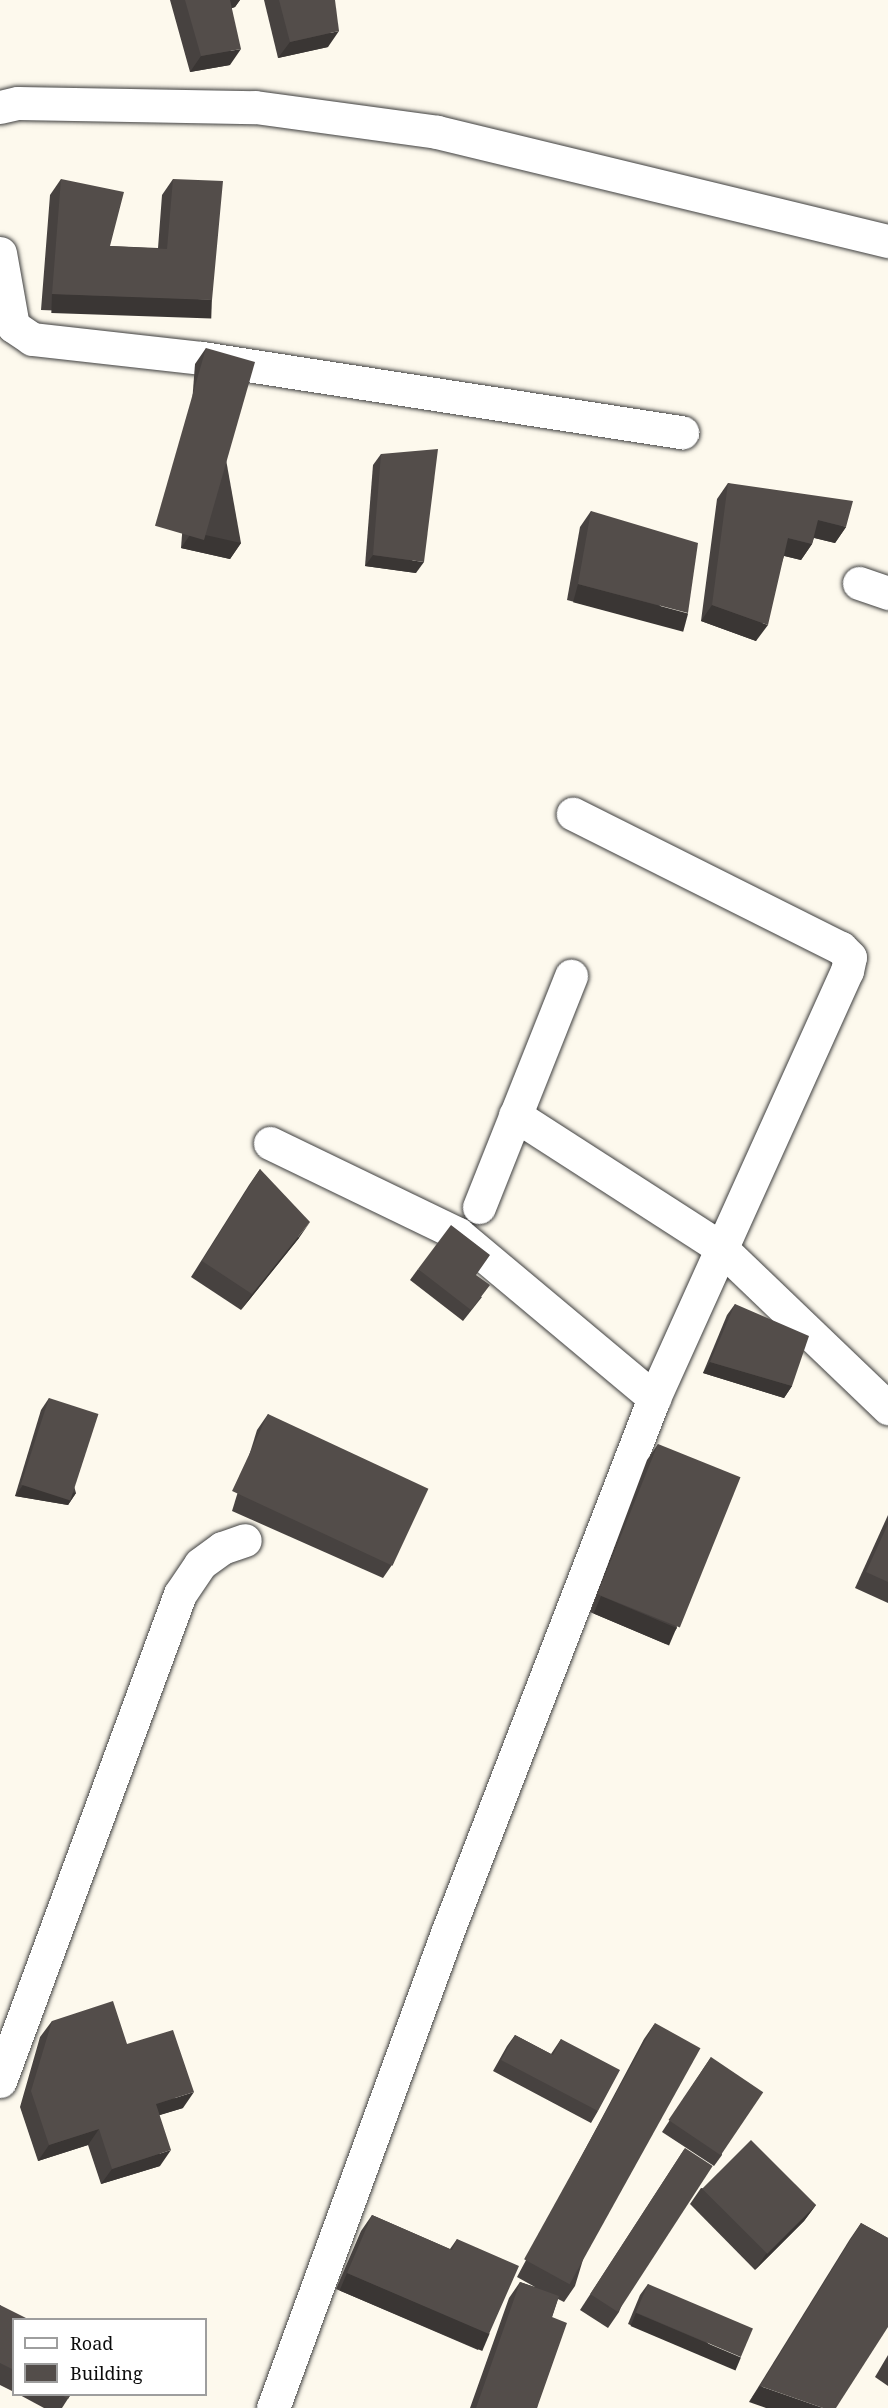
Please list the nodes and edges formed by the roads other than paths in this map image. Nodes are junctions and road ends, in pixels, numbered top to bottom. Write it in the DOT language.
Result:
graph roads {
  1 [pos="0,106"];
  2 [pos="888,241"];
  3 [pos="0,253"];
  4 [pos="682,432"];
  5 [pos="573,814"];
  6 [pos="571,976"];
  7 [pos="515,1115"];
  8 [pos="270,1143"];
  9 [pos="479,1207"];
  10 [pos="720,1247"];
  11 [pos="654,1398"];
  12 [pos="888,1408"];
  13 [pos="245,1540"];
  14 [pos="0,2081"];
  15 [pos="273,2408"];
  1 -- 2 [label="street"];
  3 -- 4 [label="street"];
  5 -- 10 [label="street"];
  6 -- 7 [label="street"];
  7 -- 9 [label="street"];
  7 -- 10 [label="street"];
  8 -- 11 [label="street"];
  10 -- 11 [label="street"];
  10 -- 12 [label="street"];
  11 -- 15 [label="street"];
  13 -- 14 [label="street"];
}
